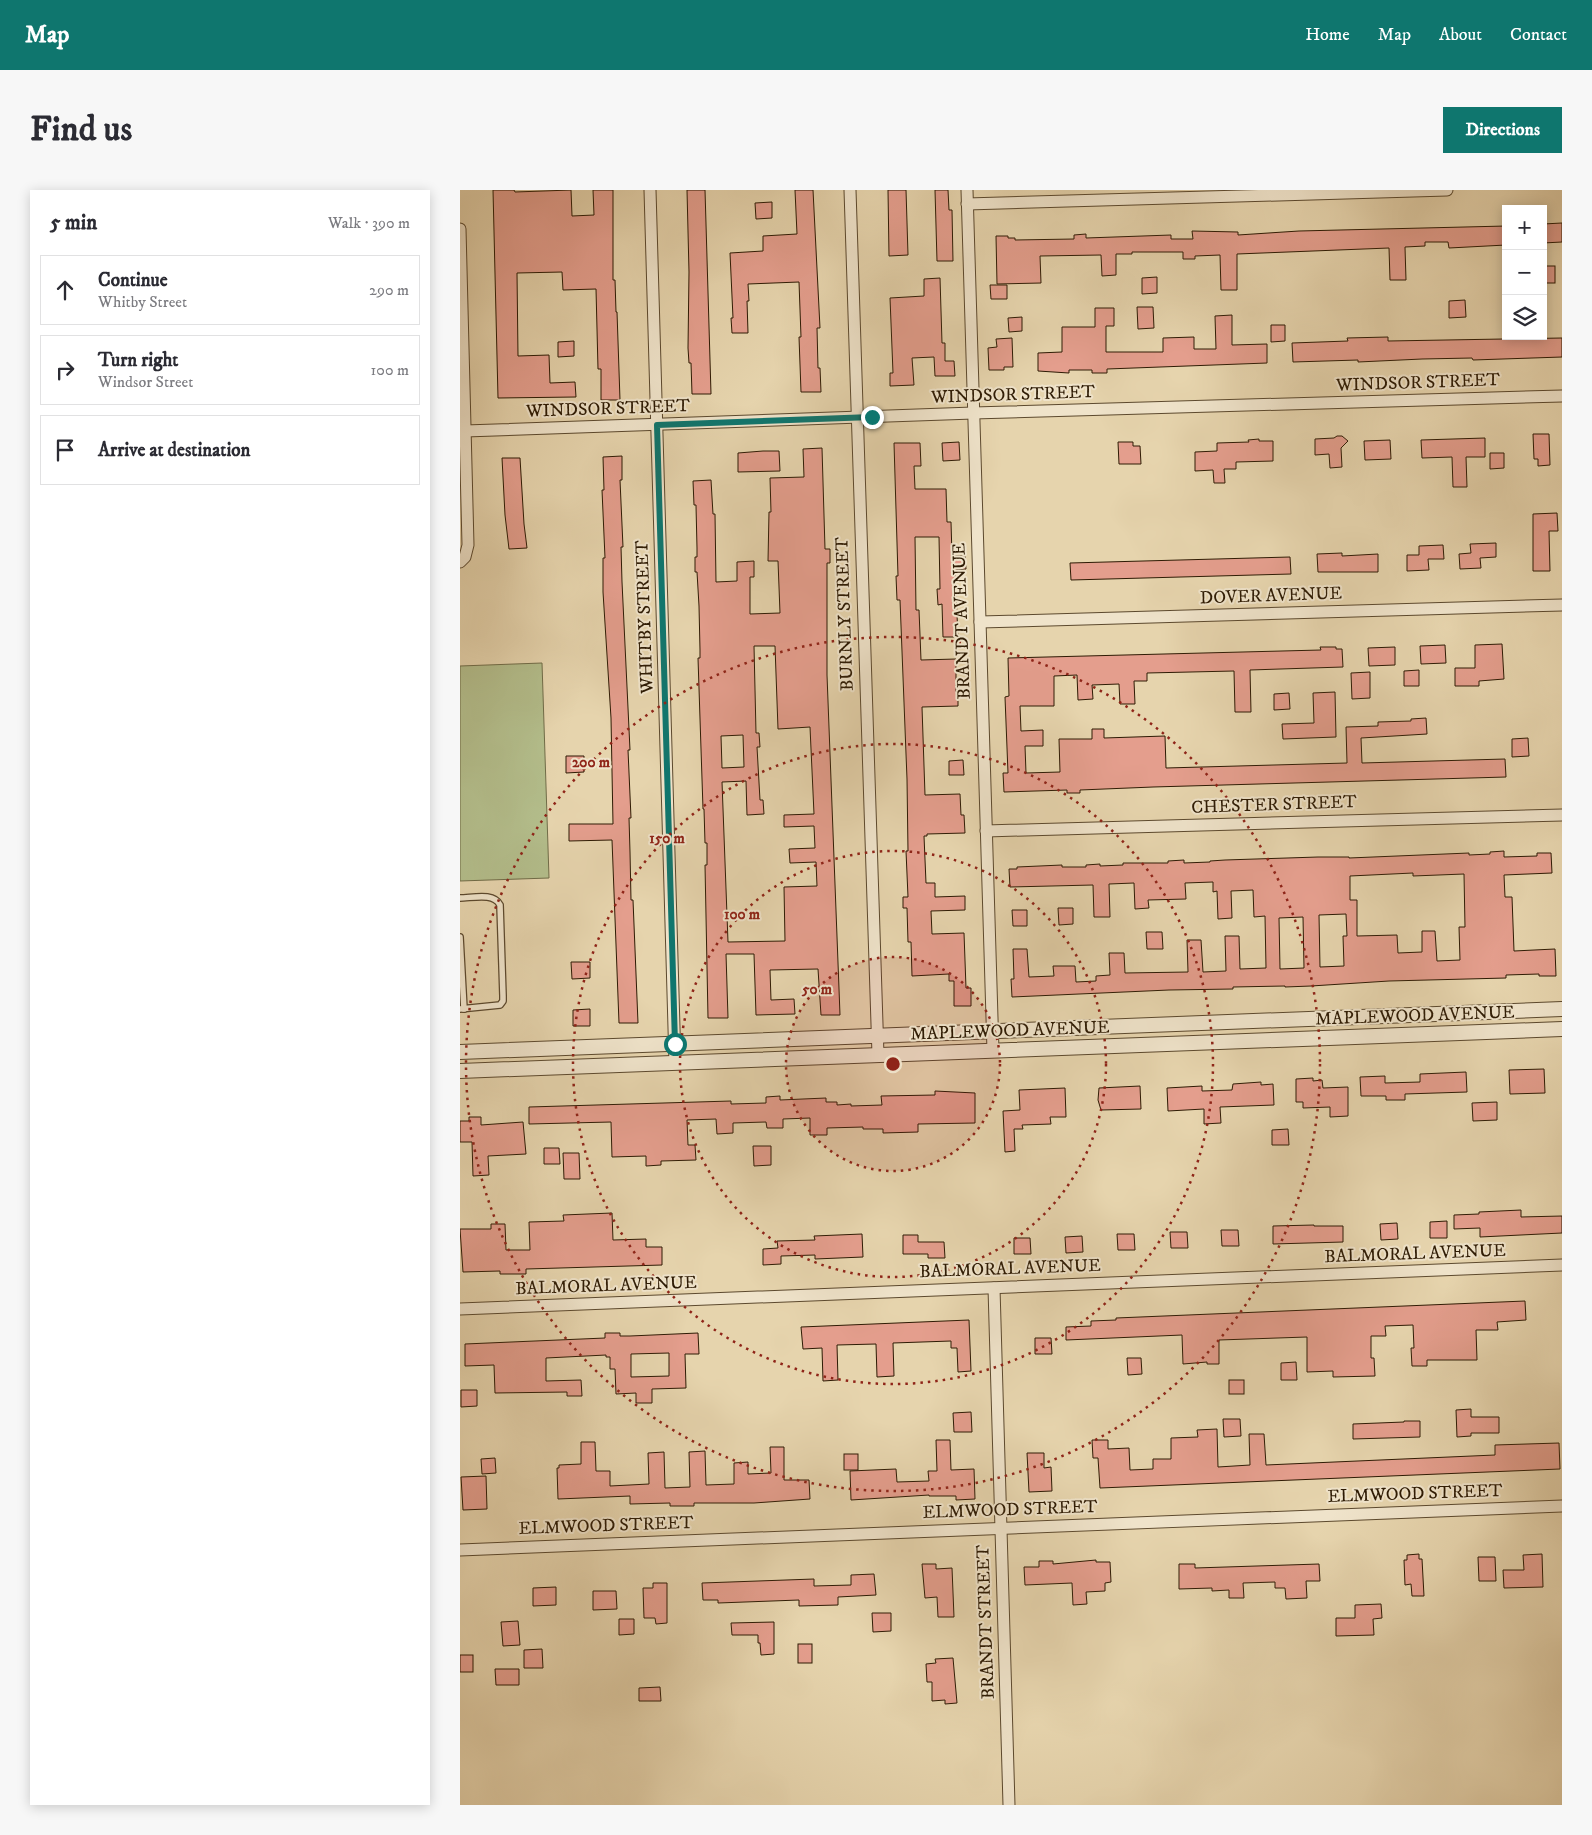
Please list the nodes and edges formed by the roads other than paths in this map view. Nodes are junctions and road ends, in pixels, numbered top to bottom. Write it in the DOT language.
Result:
graph roads {
  1 [pos="650,190"];
  2 [pos="850,190"];
  3 [pos="967,190"];
  4 [pos="1447,190"];
  5 [pos="967,204"];
  6 [pos="460,229"];
  7 [pos="1562,396"];
  8 [pos="973,413"];
  9 [pos="856,418"];
  10 [pos="657,425"];
  11 [pos="465,431"];
  12 [pos="461,561"];
  13 [pos="1562,605"];
  14 [pos="980,622"];
  15 [pos="1562,815"];
  16 [pos="986,831"];
  17 [pos="460,898"];
  18 [pos="460,936"];
  19 [pos="462,1009"];
  20 [pos="1562,1010"];
  21 [pos="1278,1021"];
  22 [pos="1562,1029"];
  23 [pos="992,1031"];
  24 [pos="878,1036"];
  25 [pos="1279,1040"];
  26 [pos="675,1044"];
  27 [pos="993,1051"];
  28 [pos="460,1052"];
  29 [pos="878,1056"];
  30 [pos="675,1063"];
  31 [pos="460,1071"];
  32 [pos="1562,1265"];
  33 [pos="994,1288"];
  34 [pos="460,1309"];
  35 [pos="1562,1506"];
  36 [pos="1001,1528"];
  37 [pos="460,1550"];
  38 [pos="1009,1805"];
  1 -- 10 [label="street, WHITBY STREET"];
  2 -- 9 [label="street, BURNLY STREET"];
  3 -- 5 [label="street, BRANDT AVENUE"];
  4 -- 5 [label="street"];
  5 -- 8 [label="street, BRANDT AVENUE"];
  6 -- 11 [label="street"];
  7 -- 8 [label="street, WINDSOR STREET"];
  8 -- 9 [label="street, WINDSOR STREET"];
  8 -- 14 [label="street, BRANDT AVENUE"];
  9 -- 10 [label="street, WINDSOR STREET"];
  9 -- 24 [label="street, BURNLY STREET"];
  10 -- 11 [label="street, WINDSOR STREET"];
  10 -- 26 [label="street, WHITBY STREET"];
  11 -- 12 [label="street"];
  13 -- 14 [label="street, DOVER AVENUE"];
  14 -- 16 [label="street, BRANDT AVENUE"];
  15 -- 16 [label="street, CHESTER STREET"];
  16 -- 23 [label="street, BRANDT AVENUE"];
  17 -- 19 [label="lane"];
  18 -- 19 [label="lane"];
  20 -- 21 [label="street, MAPLEWOOD AVENUE"];
  21 -- 23 [label="street, MAPLEWOOD AVENUE"];
  21 -- 25 [label="street"];
  22 -- 25 [label="street, MAPLEWOOD AVENUE"];
  23 -- 24 [label="street, MAPLEWOOD AVENUE"];
  23 -- 27 [label="street, BRANDT AVENUE"];
  24 -- 26 [label="street, MAPLEWOOD AVENUE"];
  24 -- 29 [label="street, BURNLY STREET"];
  25 -- 27 [label="street, MAPLEWOOD AVENUE"];
  26 -- 28 [label="street, MAPLEWOOD AVENUE"];
  26 -- 30 [label="street, WHITBY STREET"];
  27 -- 29 [label="street, MAPLEWOOD AVENUE"];
  29 -- 30 [label="street, MAPLEWOOD AVENUE"];
  30 -- 31 [label="street, MAPLEWOOD AVENUE"];
  32 -- 33 [label="street, BALMORAL AVENUE"];
  33 -- 34 [label="street, BALMORAL AVENUE"];
  33 -- 36 [label="street, BRANDT STREET"];
  35 -- 36 [label="street, ELMWOOD STREET"];
  36 -- 37 [label="street, ELMWOOD STREET"];
  36 -- 38 [label="street, BRANDT STREET"];
}
